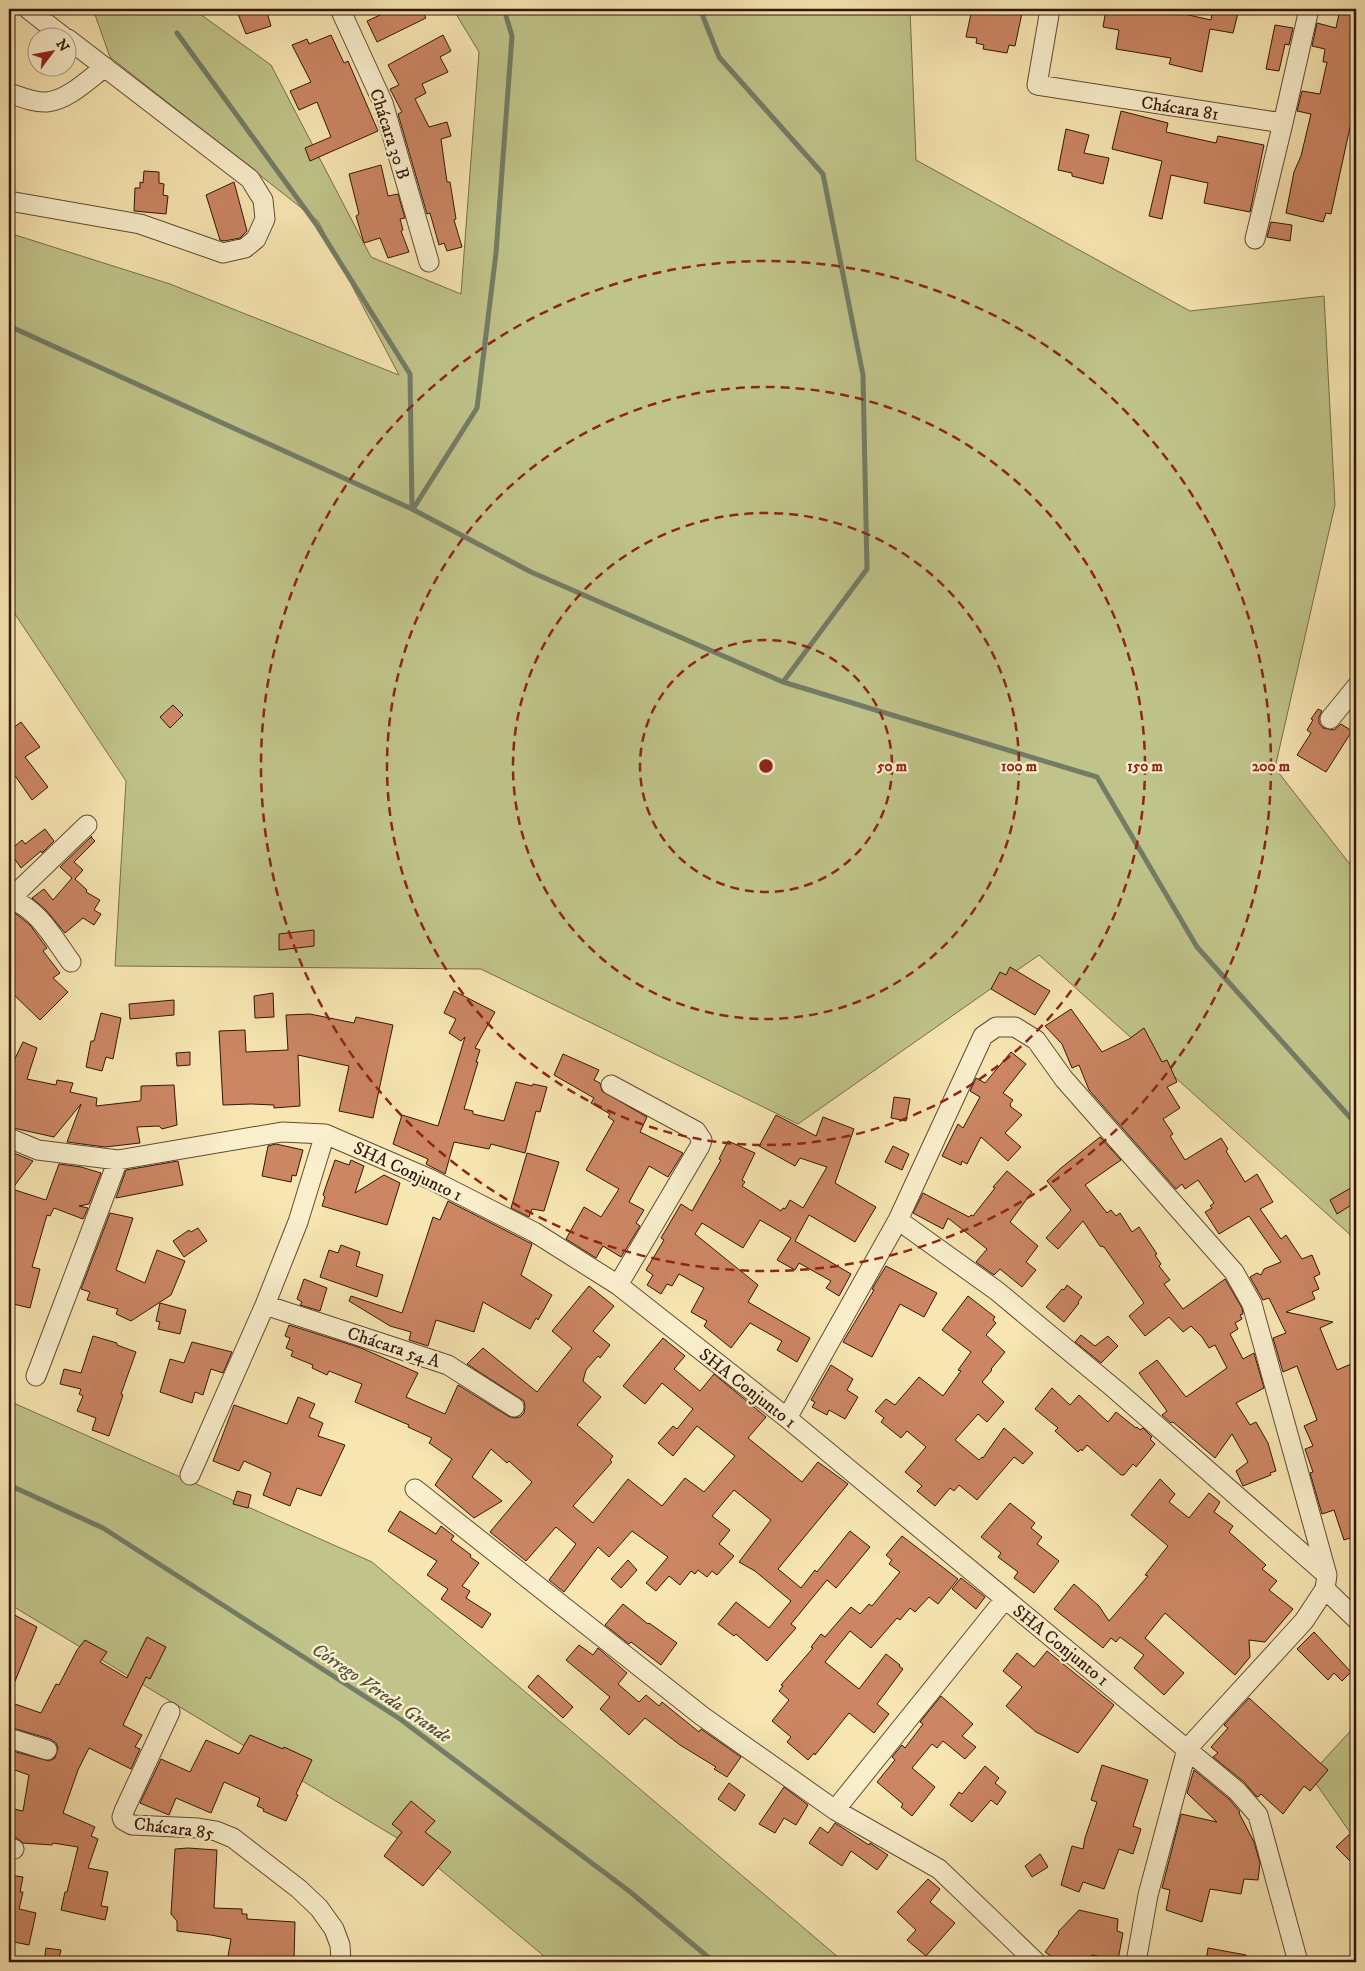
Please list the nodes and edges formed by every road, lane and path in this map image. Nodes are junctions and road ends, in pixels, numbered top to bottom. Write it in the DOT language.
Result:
graph roads {
  1 [pos="28,9"];
  2 [pos="340,9"];
  3 [pos="1050,9"];
  4 [pos="1310,9"];
  5 [pos="53,28"];
  6 [pos="78,47"];
  7 [pos="105,68"];
  8 [pos="9,93"];
  9 [pos="1283,123"];
  10 [pos="9,201"];
  11 [pos="1255,239"];
  12 [pos="429,262"];
  13 [pos="1356,687"];
  14 [pos="1330,719"];
  15 [pos="87,825"];
  16 [pos="9,900"];
  17 [pos="71,962"];
  18 [pos="611,1085"];
  19 [pos="325,1134"];
  20 [pos="9,1138"];
  21 [pos="118,1160"];
  22 [pos="898,1220"];
  23 [pos="618,1286"];
  24 [pos="265,1305"];
  25 [pos="36,1376"];
  26 [pos="514,1406"];
  27 [pos="787,1418"];
  28 [pos="190,1475"];
  29 [pos="415,1489"];
  30 [pos="1326,1582"];
  31 [pos="1004,1599"];
  32 [pos="1356,1619"];
  33 [pos="170,1712"];
  34 [pos="9,1738"];
  35 [pos="1187,1749"];
  36 [pos="47,1750"];
  37 [pos="835,1810"];
  38 [pos="341,1962"];
  39 [pos="1036,1962"];
  40 [pos="1136,1962"];
  41 [pos="1298,1962"];
  1 -- 5 [label="street"];
  2 -- 12 [label="street, Chácara 30 B"];
  3 -- 9 [label="street, Chácara 81"];
  4 -- 9 [label="street"];
  6 -- 7 [label="street"];
  7 -- 8 [label="street"];
  7 -- 10 [label="street"];
  9 -- 11 [label="street"];
  13 -- 14 [label="street"];
  15 -- 16 [label="street"];
  16 -- 17 [label="street"];
  18 -- 23 [label="street"];
  19 -- 21 [label="street, SHA Conjunto 1"];
  19 -- 23 [label="street, SHA Conjunto 1"];
  19 -- 24 [label="street"];
  20 -- 21 [label="street, SHA Conjunto 1"];
  21 -- 25 [label="street"];
  22 -- 27 [label="street"];
  22 -- 30 [label="street"];
  22 -- 30 [label="street"];
  23 -- 27 [label="street, SHA Conjunto 1"];
  24 -- 26 [label="street, Chácara 54 A"];
  24 -- 28 [label="street"];
  27 -- 31 [label="street, SHA Conjunto 1"];
  29 -- 37 [label="street"];
  30 -- 32 [label="street"];
  30 -- 35 [label="street"];
  31 -- 35 [label="street, SHA Conjunto 1"];
  31 -- 37 [label="street"];
  33 -- 38 [label="street, Chácara 85"];
  34 -- 36 [label="street"];
  35 -- 40 [label="street"];
  35 -- 41 [label="street, SHA Conjunto 1"];
  37 -- 39 [label="street"];
}
